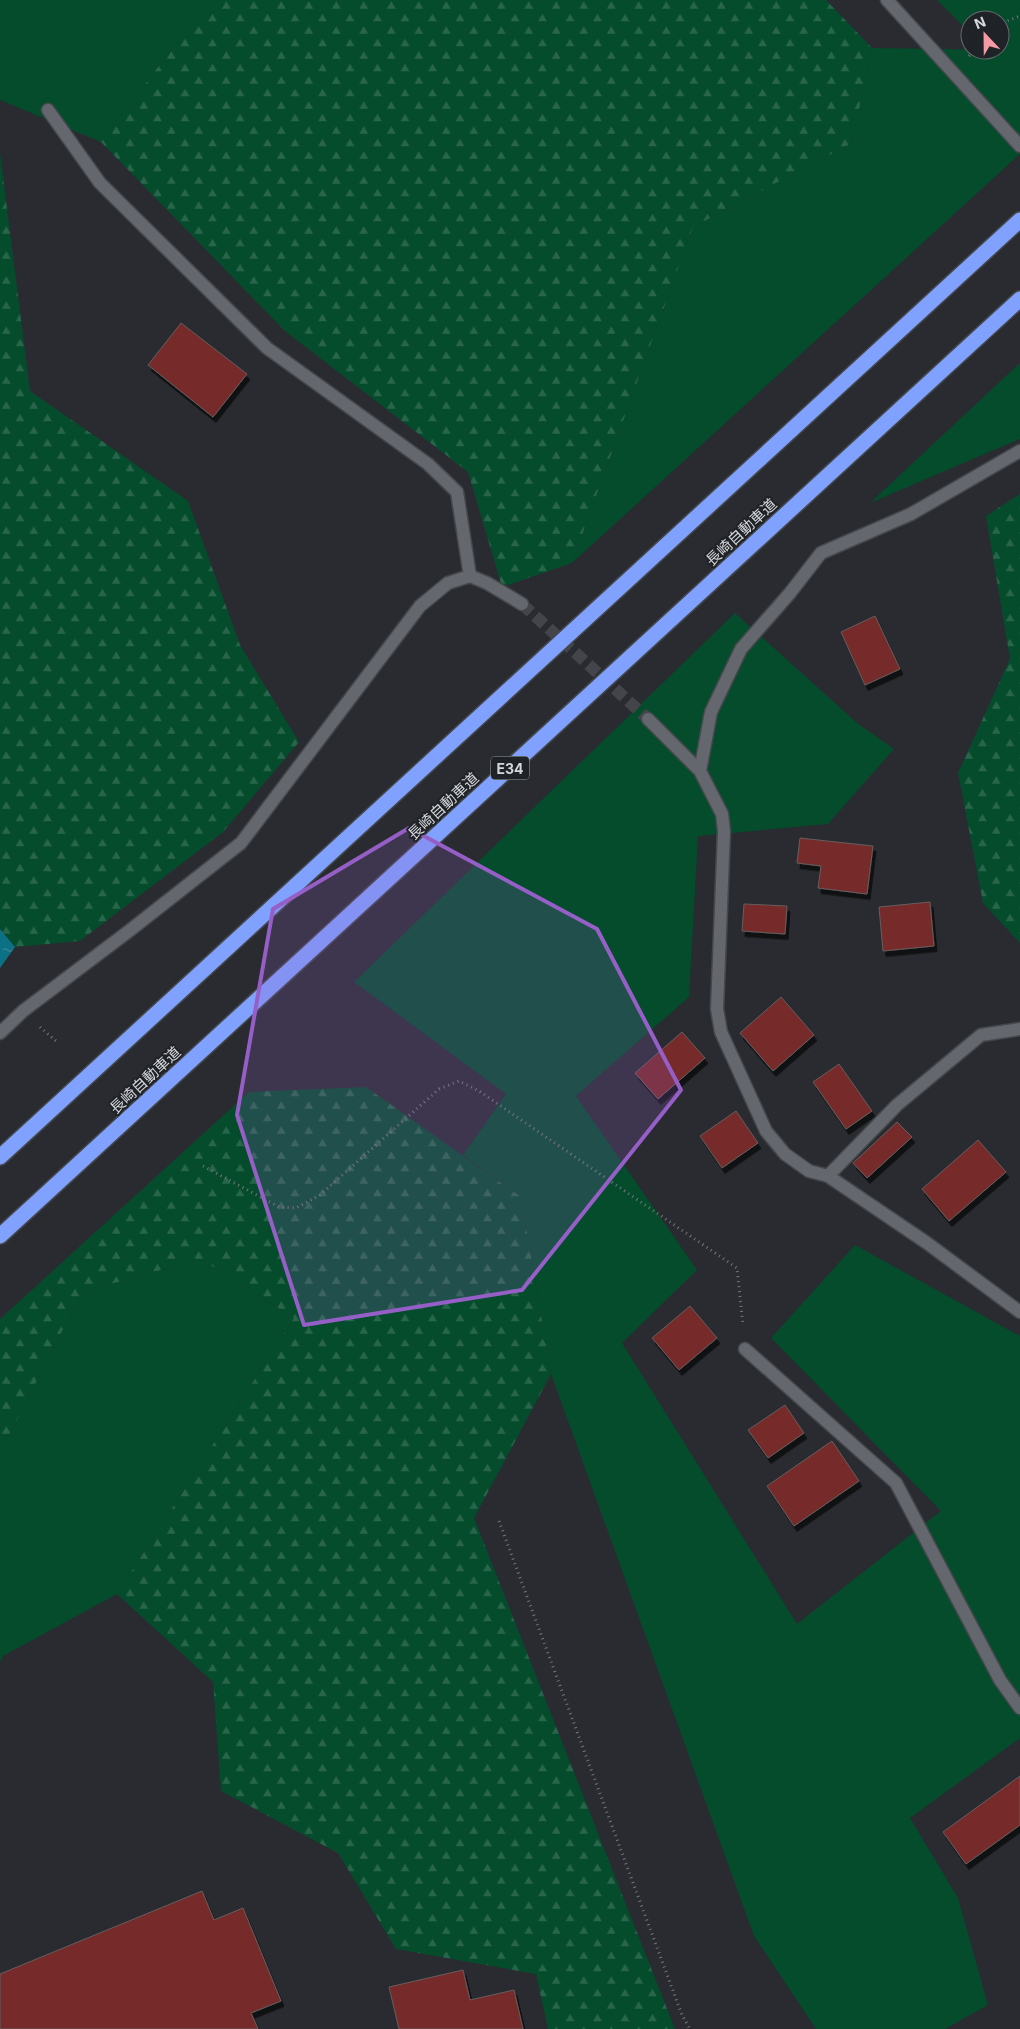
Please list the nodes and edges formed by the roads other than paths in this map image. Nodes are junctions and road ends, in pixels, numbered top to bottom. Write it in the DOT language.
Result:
graph roads {
  1 [pos="887,0"];
  2 [pos="48,110"];
  3 [pos="1020,146"];
  4 [pos="1020,220"];
  5 [pos="1020,299"];
  6 [pos="1020,451"];
  7 [pos="470,576"];
  8 [pos="522,604"];
  9 [pos="648,719"];
  10 [pos="700,770"];
  11 [pos="1020,1029"];
  12 [pos="0,1033"];
  13 [pos="0,1157"];
  14 [pos="828,1176"];
  15 [pos="0,1236"];
  16 [pos="1020,1312"];
  17 [pos="745,1349"];
  18 [pos="1020,1708"];
  1 -- 3 [label="street"];
  2 -- 7 [label="street"];
  4 -- 13 [label="highway"];
  5 -- 15 [label="highway, 長崎自動車道 / E34"];
  6 -- 10 [label="street"];
  7 -- 8 [label="street"];
  7 -- 12 [label="street"];
  9 -- 10 [label="street"];
  10 -- 14 [label="street"];
  11 -- 14 [label="street"];
  14 -- 16 [label="street"];
  17 -- 18 [label="street"];
}
